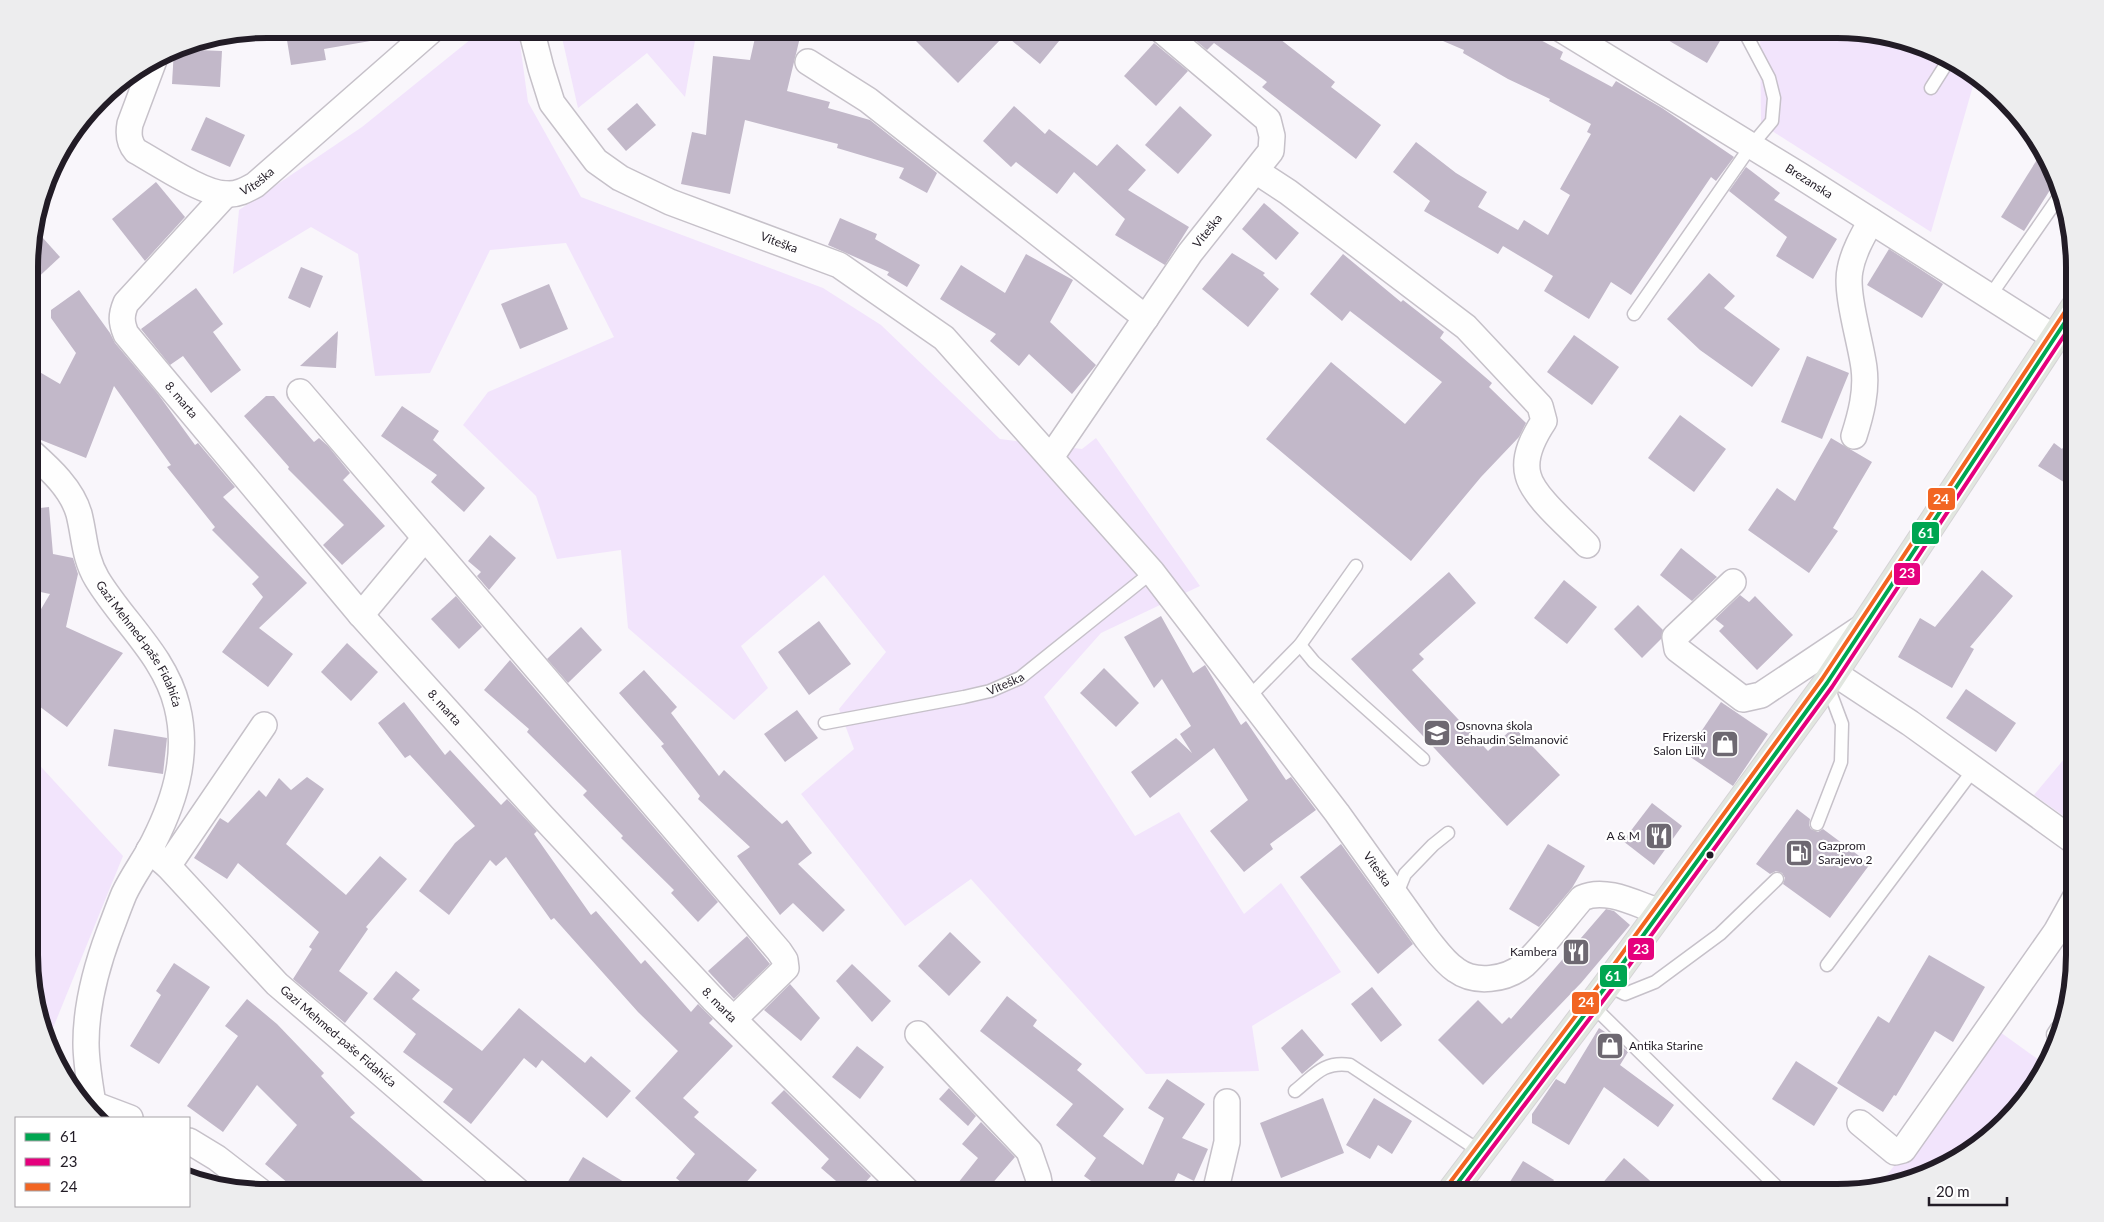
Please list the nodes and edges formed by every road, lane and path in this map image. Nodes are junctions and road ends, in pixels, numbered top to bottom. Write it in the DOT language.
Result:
graph roads {
  1 [pos="424,38"];
  2 [pos="533,38"];
  3 [pos="1171,38"];
  4 [pos="1576,38"];
  5 [pos="1748,38"];
  6 [pos="808,62"];
  7 [pos="1946,65"];
  8 [pos="151,69"];
  9 [pos="1931,88"];
  10 [pos="1751,146"];
  11 [pos="1256,171"];
  12 [pos="226,194"];
  13 [pos="2056,200"];
  14 [pos="1871,221"];
  15 [pos="1990,296"];
  16 [pos="1634,314"];
  17 [pos="1146,318"];
  18 [pos="2066,322"];
  19 [pos="2056,338"];
  20 [pos="300,392"];
  21 [pos="1854,436"];
  22 [pos="1051,457"];
  23 [pos="38,459"];
  24 [pos="425,538"];
  25 [pos="1587,545"];
  26 [pos="1356,566"];
  27 [pos="1152,572"];
  28 [pos="1733,582"];
  29 [pos="361,615"];
  30 [pos="1865,626"];
  31 [pos="1300,645"];
  32 [pos="1831,678"];
  33 [pos="1248,698"];
  34 [pos="825,723"];
  35 [pos="264,725"];
  36 [pos="1423,759"];
  37 [pos="1974,769"];
  38 [pos="1817,824"];
  39 [pos="1448,833"];
  40 [pos="2066,835"];
  41 [pos="149,850"];
  42 [pos="168,866"];
  43 [pos="1777,879"];
  44 [pos="1396,896"];
  45 [pos="1660,912"];
  46 [pos="2066,914"];
  47 [pos="1828,965"];
  48 [pos="1600,995"];
  49 [pos="735,1018"];
  50 [pos="918,1034"];
  51 [pos="1294,1091"];
  52 [pos="1227,1102"];
  53 [pos="94,1106"];
  54 [pos="97,1109"];
  55 [pos="126,1117"];
  56 [pos="1860,1123"];
  57 [pos="190,1143"];
  58 [pos="1481,1152"];
  59 [pos="251,1184"];
  60 [pos="510,1184"];
  61 [pos="900,1184"];
  62 [pos="1039,1184"];
  63 [pos="1217,1184"];
  64 [pos="1457,1184"];
  65 [pos="1775,1184"];
  1 -- 12 [label="street, Viteška"];
  2 -- 22 [label="street, Viteška"];
  3 -- 11 [label="street, Viteška"];
  4 -- 10 [label="street, Brezanska"];
  5 -- 10 [label="lane"];
  6 -- 17 [label="street"];
  7 -- 9 [label="lane"];
  8 -- 12 [label="street, Viteška"];
  10 -- 14 [label="street, Brezanska"];
  10 -- 16 [label="lane"];
  11 -- 17 [label="street, Viteška"];
  11 -- 25 [label="street"];
  12 -- 29 [label="street, 8. marta"];
  13 -- 15 [label="lane"];
  14 -- 15 [label="street, Brezanska"];
  14 -- 21 [label="street"];
  15 -- 19 [label="street, Brezanska"];
  17 -- 22 [label="street, Viteška"];
  18 -- 19 [label="main road"];
  19 -- 30 [label="main road"];
  20 -- 24 [label="street"];
  22 -- 27 [label="street, Viteška"];
  23 -- 41 [label="street, Gazi Mehmed-paše Fidahića"];
  24 -- 29 [label="street"];
  24 -- 49 [label="street"];
  26 -- 31 [label="lane"];
  27 -- 33 [label="street, Viteška"];
  27 -- 34 [label="lane, Viteška"];
  28 -- 30 [label="street"];
  29 -- 49 [label="street, 8. marta"];
  30 -- 32 [label="main road"];
  31 -- 33 [label="lane"];
  31 -- 36 [label="lane"];
  32 -- 37 [label="street"];
  32 -- 38 [label="lane"];
  32 -- 45 [label="main road"];
  33 -- 44 [label="street, Viteška"];
  35 -- 42 [label="street"];
  37 -- 40 [label="street"];
  37 -- 47 [label="lane"];
  39 -- 44 [label="lane"];
  41 -- 42 [label="street, Gazi Mehmed-paše Fidahića"];
  41 -- 53 [label="street, Gazi Mehmed-paše Fidahića"];
  42 -- 60 [label="street, Gazi Mehmed-paše Fidahića"];
  43 -- 48 [label="lane"];
  44 -- 45 [label="street, Viteška"];
  45 -- 48 [label="main road"];
  46 -- 56 [label="street"];
  48 -- 58 [label="main road"];
  48 -- 65 [label="lane"];
  49 -- 61 [label="street, 8. marta"];
  50 -- 62 [label="street"];
  51 -- 58 [label="lane"];
  52 -- 63 [label="street"];
  54 -- 55 [label="street, Gazi Mehmed-paše Fidahića"];
  57 -- 59 [label="street"];
  58 -- 64 [label="main road"];
}
